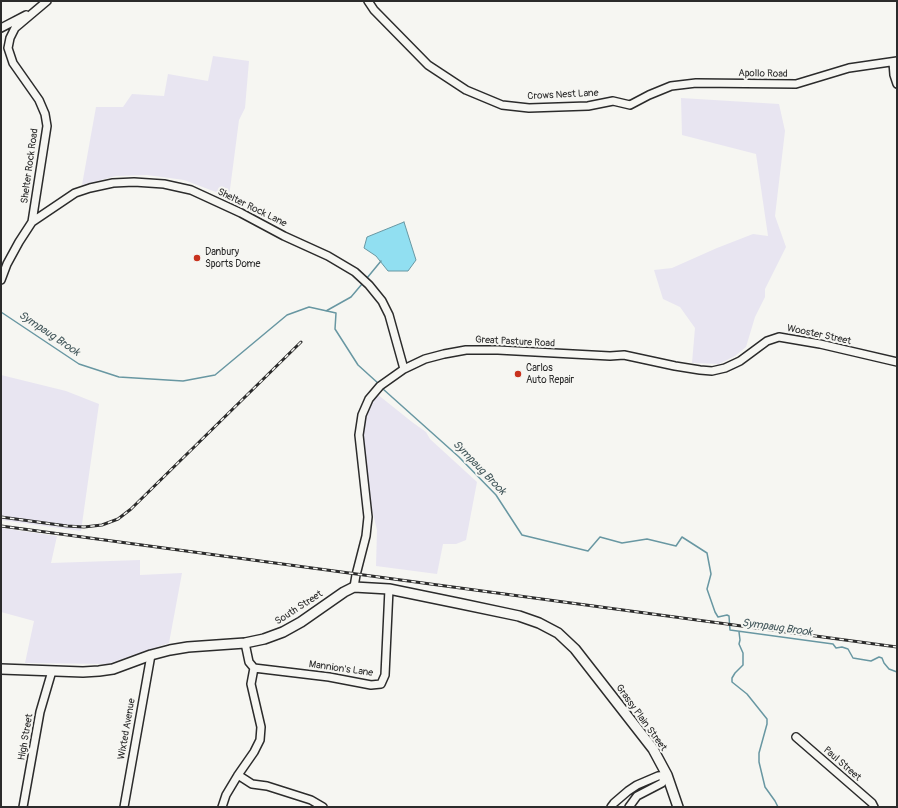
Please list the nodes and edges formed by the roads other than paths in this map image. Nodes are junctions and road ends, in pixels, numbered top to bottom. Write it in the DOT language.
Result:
graph roads {
  1 [pos="47,1"];
  2 [pos="368,1"];
  3 [pos="34,11"];
  4 [pos="1,28"];
  5 [pos="895,62"];
  6 [pos="897,84"];
  7 [pos="630,105"];
  8 [pos="32,222"];
  9 [pos="4,263"];
  10 [pos="1,280"];
  11 [pos="650,360"];
  12 [pos="897,362"];
  13 [pos="404,369"];
  14 [pos="354,588"];
  15 [pos="389,589"];
  16 [pos="245,643"];
  17 [pos="575,648"];
  18 [pos="151,655"];
  19 [pos="254,668"];
  20 [pos="1,669"];
  21 [pos="52,671"];
  22 [pos="796,737"];
  23 [pos="238,775"];
  24 [pos="667,776"];
  25 [pos="23,807"];
  26 [pos="124,807"];
  27 [pos="222,807"];
  28 [pos="323,807"];
  29 [pos="611,807"];
  30 [pos="629,807"];
  31 [pos="678,807"];
  32 [pos="874,807"];
  1 -- 3 [label="street, Shelter Rock Road"];
  2 -- 7 [label="street, Crows Nest Lane"];
  3 -- 4 [label="street"];
  3 -- 8 [label="street, Shelter Rock Road"];
  5 -- 6 [label="street"];
  5 -- 7 [label="street, Apollo Road"];
  8 -- 9 [label="street, Shelter Rock Road"];
  8 -- 13 [label="street, Shelter Rock Lane"];
  9 -- 10 [label="street, Shelter Rock Road"];
  11 -- 12 [label="street, Wooster Street"];
  11 -- 13 [label="street, Great Pasture Road"];
  13 -- 14 [label="street, Great Pasture Road"];
  14 -- 15 [label="main road, South Street"];
  14 -- 16 [label="main road, South Street"];
  15 -- 17 [label="main road, South Street"];
  15 -- 19 [label="street, Mannion's Lane"];
  16 -- 18 [label="main road, South Street"];
  16 -- 19 [label="street"];
  17 -- 24 [label="main road, Grassy Plain Street"];
  18 -- 21 [label="main road, South Street"];
  18 -- 26 [label="street, Wixted Avenue"];
  19 -- 23 [label="street"];
  20 -- 21 [label="main road, South Street"];
  21 -- 25 [label="street, High Street"];
  22 -- 32 [label="street, Paul Street"];
  23 -- 27 [label="street"];
  23 -- 28 [label="street"];
  24 -- 29 [label="street"];
  24 -- 30 [label="street"];
  24 -- 31 [label="main road, Grassy Plain Street"];
}
